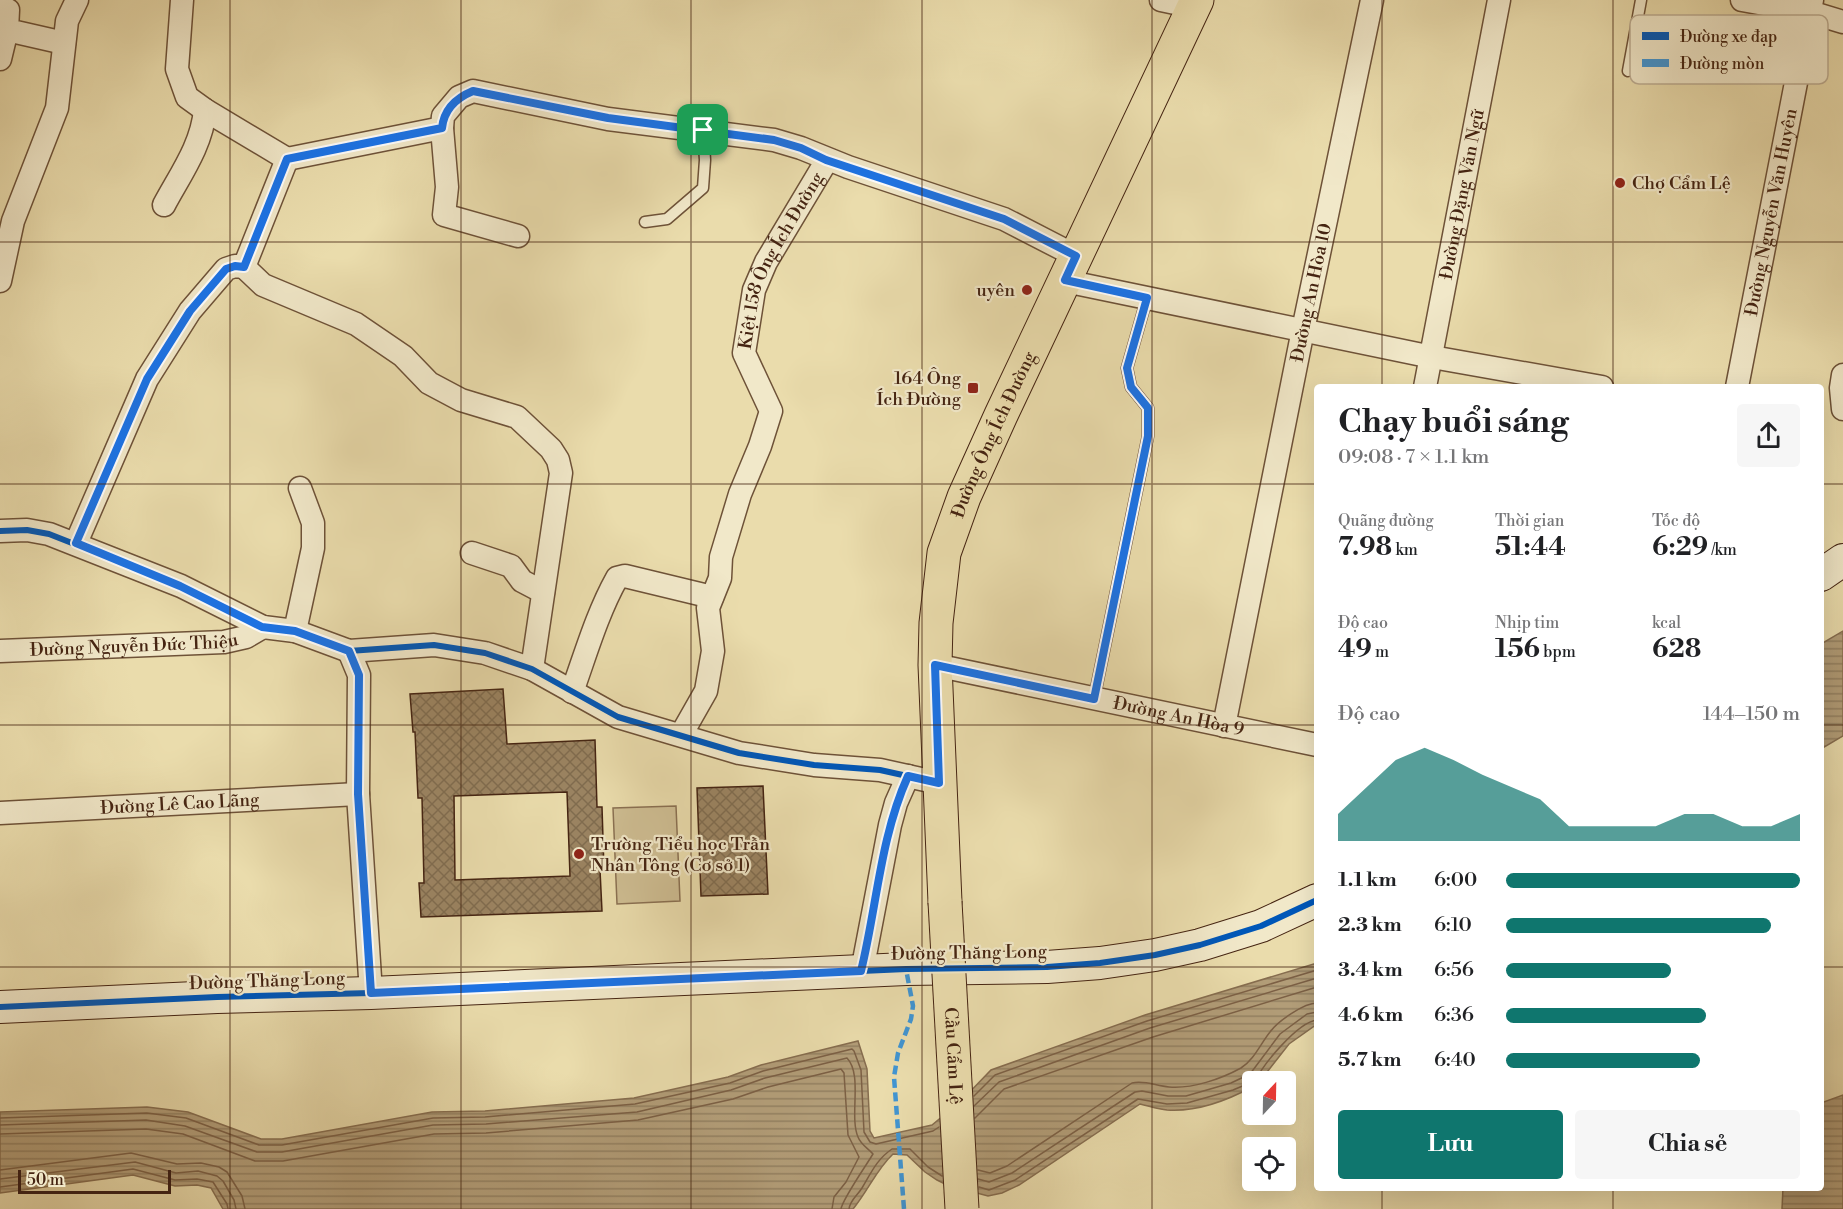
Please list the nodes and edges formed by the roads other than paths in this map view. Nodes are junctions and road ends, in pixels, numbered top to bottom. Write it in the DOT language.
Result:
graph roads {
  1 [pos="77,0"];
  2 [pos="182,0"];
  3 [pos="1161,0"];
  4 [pos="1372,0"];
  5 [pos="1499,0"];
  6 [pos="1641,0"];
  7 [pos="1742,0"];
  8 [pos="1196,4"];
  9 [pos="0,6"];
  10 [pos="1811,6"];
  11 [pos="1638,15"];
  12 [pos="1843,22"];
  13 [pos="7,30"];
  14 [pos="64,43"];
  15 [pos="0,59"];
  16 [pos="1630,60"];
  17 [pos="1628,71"];
  18 [pos="1796,84"];
  19 [pos="205,110"];
  20 [pos="442,128"];
  21 [pos="703,130"];
  22 [pos="287,159"];
  23 [pos="826,160"];
  24 [pos="164,205"];
  25 [pos="645,222"];
  26 [pos="518,236"];
  27 [pos="244,267"];
  28 [pos="1071,268"];
  29 [pos="0,281"];
  30 [pos="1147,298"];
  31 [pos="1303,330"];
  32 [pos="1432,357"];
  33 [pos="1843,375"];
  34 [pos="1426,384"];
  35 [pos="1585,384"];
  36 [pos="1738,384"];
  37 [pos="1843,408"];
  38 [pos="300,488"];
  39 [pos="0,531"];
  40 [pos="76,543"];
  41 [pos="472,553"];
  42 [pos="1843,560"];
  43 [pos="1824,573"];
  44 [pos="543,592"];
  45 [pos="712,597"];
  46 [pos="262,627"];
  47 [pos="295,631"];
  48 [pos="0,651"];
  49 [pos="349,651"];
  50 [pos="935,665"];
  51 [pos="532,669"];
  52 [pos="572,692"];
  53 [pos="1094,699"];
  54 [pos="1224,726"];
  55 [pos="681,735"];
  56 [pos="1314,744"];
  57 [pos="923,779"];
  58 [pos="358,794"];
  59 [pos="0,813"];
  60 [pos="1314,901"];
  61 [pos="945,902"];
  62 [pos="861,971"];
  63 [pos="371,993"];
  64 [pos="0,1007"];
  65 [pos="962,1209"];
  1 -- 14 [label="street"];
  2 -- 19 [label="street"];
  3 -- 8 [label="street"];
  4 -- 31 [label="street, Đường An Hòa 10"];
  5 -- 32 [label="street, Đường Đặng Văn Ngữ"];
  6 -- 11 [label="lane"];
  7 -- 10 [label="street"];
  8 -- 28 [label="main road, Đường Ông Ích Đường"];
  9 -- 13 [label="street"];
  10 -- 12 [label="street"];
  13 -- 14 [label="street"];
  13 -- 15 [label="street"];
  14 -- 29 [label="street"];
  16 -- 17 [label="lane"];
  18 -- 36 [label="street, Đường Nguyễn Văn Huyên"];
  19 -- 22 [label="street"];
  19 -- 24 [label="street"];
  20 -- 21 [label="street, Kiệt 158 Ông Ích Đường"];
  20 -- 22 [label="street"];
  20 -- 26 [label="street"];
  21 -- 23 [label="street, Kiệt 158 Ông Ích Đường"];
  21 -- 25 [label="lane"];
  22 -- 27 [label="street"];
  23 -- 28 [label="street, Kiệt 158 Ông Ích Đường"];
  23 -- 45 [label="street, Kiệt 158 Ông Ích Đường"];
  27 -- 40 [label="street"];
  27 -- 44 [label="street"];
  28 -- 30 [label="street, Kiệt 158 Ông Ích Đường"];
  28 -- 50 [label="main road, Đường Ông Ích Đường"];
  30 -- 31 [label="street, Kiệt 158 Ông Ích Đường"];
  30 -- 53 [label="lane"];
  31 -- 32 [label="street, Kiệt 158 Ông Ích Đường"];
  31 -- 54 [label="street, Đường An Hòa 10"];
  32 -- 34 [label="street, Đường Đặng Văn Ngữ"];
  32 -- 35 [label="street, Kiệt 158 Ông Ích Đường"];
  33 -- 37 [label="street"];
  38 -- 47 [label="street"];
  39 -- 40 [label="street"];
  40 -- 46 [label="street"];
  41 -- 44 [label="street"];
  42 -- 43 [label="street"];
  44 -- 51 [label="street"];
  45 -- 52 [label="street"];
  45 -- 55 [label="street, Kiệt 158 Ông Ích Đường"];
  46 -- 47 [label="street"];
  46 -- 48 [label="street, Đường Nguyễn Đức Thiệu"];
  47 -- 49 [label="street"];
  49 -- 51 [label="street"];
  49 -- 58 [label="street"];
  50 -- 53 [label="street, Đường An Hòa 9"];
  50 -- 57 [label="main road, Đường Ông Ích Đường"];
  51 -- 52 [label="street"];
  52 -- 55 [label="street"];
  53 -- 54 [label="street, Đường An Hòa 9"];
  54 -- 56 [label="street, Đường An Hòa 9"];
  55 -- 57 [label="street"];
  57 -- 61 [label="main road, Đường Ông Ích Đường"];
  57 -- 62 [label="street"];
  58 -- 59 [label="street, Đường Lê Cao Lãng"];
  58 -- 63 [label="street"];
  60 -- 62 [label="street, Đường Thăng Long"];
  61 -- 65 [label="main road, Cầu Cẩm Lệ, bridge"];
  62 -- 63 [label="street, Đường Thăng Long"];
  63 -- 64 [label="street, Đường Thăng Long"];
}
